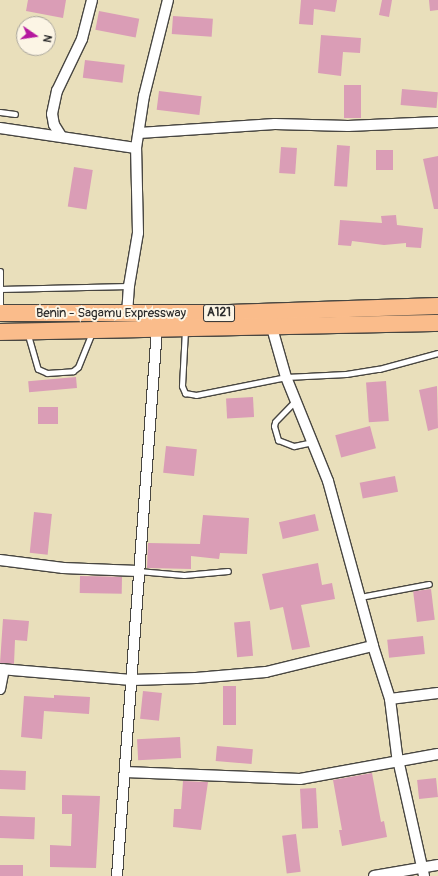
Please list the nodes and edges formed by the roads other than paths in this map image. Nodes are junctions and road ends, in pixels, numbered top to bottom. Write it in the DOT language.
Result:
graph roads {
  1 [pos="92,0"];
  2 [pos="168,0"];
  3 [pos="0,112"];
  4 [pos="16,114"];
  5 [pos="438,122"];
  6 [pos="0,128"];
  7 [pos="139,132"];
  8 [pos="61,136"];
  9 [pos="136,148"];
  10 [pos="0,271"];
  11 [pos="129,286"];
  12 [pos="0,289"];
  13 [pos="438,306"];
  14 [pos="0,307"];
  15 [pos="0,313"];
  16 [pos="127,314"];
  17 [pos="438,323"];
  18 [pos="272,328"];
  19 [pos="157,329"];
  20 [pos="185,329"];
  21 [pos="93,331"];
  22 [pos="0,332"];
  23 [pos="28,332"];
  24 [pos="438,352"];
  25 [pos="286,377"];
  26 [pos="296,400"];
  27 [pos="313,442"];
  28 [pos="0,560"];
  29 [pos="138,571"];
  30 [pos="228,571"];
  31 [pos="429,584"];
  32 [pos="360,597"];
  33 [pos="373,646"];
  34 [pos="2,669"];
  35 [pos="132,680"];
  36 [pos="0,689"];
  37 [pos="438,693"];
  38 [pos="390,699"];
  39 [pos="438,754"];
  40 [pos="398,760"];
  41 [pos="125,772"];
  42 [pos="438,865"];
  43 [pos="423,872"];
  44 [pos="117,876"];
  45 [pos="374,876"];
  1 -- 8 [label="street"];
  2 -- 7 [label="street"];
  3 -- 4 [label="lane"];
  5 -- 7 [label="street"];
  6 -- 8 [label="street"];
  7 -- 9 [label="street"];
  8 -- 9 [label="street"];
  9 -- 11 [label="street"];
  10 -- 12 [label="lane"];
  11 -- 12 [label="lane"];
  11 -- 16 [label="street"];
  12 -- 14 [label="lane"];
  13 -- 16 [label="highway, Benin - Sagamu Expressway / A121"];
  15 -- 16 [label="highway, Benin - Sagamu Expressway / A121"];
  17 -- 18 [label="highway, A121"];
  18 -- 20 [label="highway, A121"];
  18 -- 25 [label="street"];
  19 -- 20 [label="highway, A121"];
  19 -- 21 [label="highway, A121"];
  19 -- 29 [label="street"];
  20 -- 25 [label="lane"];
  21 -- 23 [label="highway, A121"];
  21 -- 23 [label="lane"];
  22 -- 23 [label="highway, A121"];
  24 -- 25 [label="lane"];
  25 -- 26 [label="street"];
  26 -- 27 [label="street"];
  26 -- 27 [label="lane"];
  27 -- 32 [label="street"];
  28 -- 29 [label="street"];
  29 -- 30 [label="lane"];
  29 -- 35 [label="street"];
  31 -- 32 [label="lane"];
  32 -- 33 [label="street"];
  33 -- 35 [label="street"];
  33 -- 38 [label="street"];
  34 -- 35 [label="street"];
  34 -- 36 [label="street"];
  35 -- 41 [label="street"];
  37 -- 38 [label="street"];
  38 -- 40 [label="street"];
  39 -- 40 [label="street"];
  40 -- 41 [label="street"];
  40 -- 43 [label="street"];
  41 -- 44 [label="street"];
  42 -- 43 [label="street"];
  43 -- 45 [label="street"];
}
